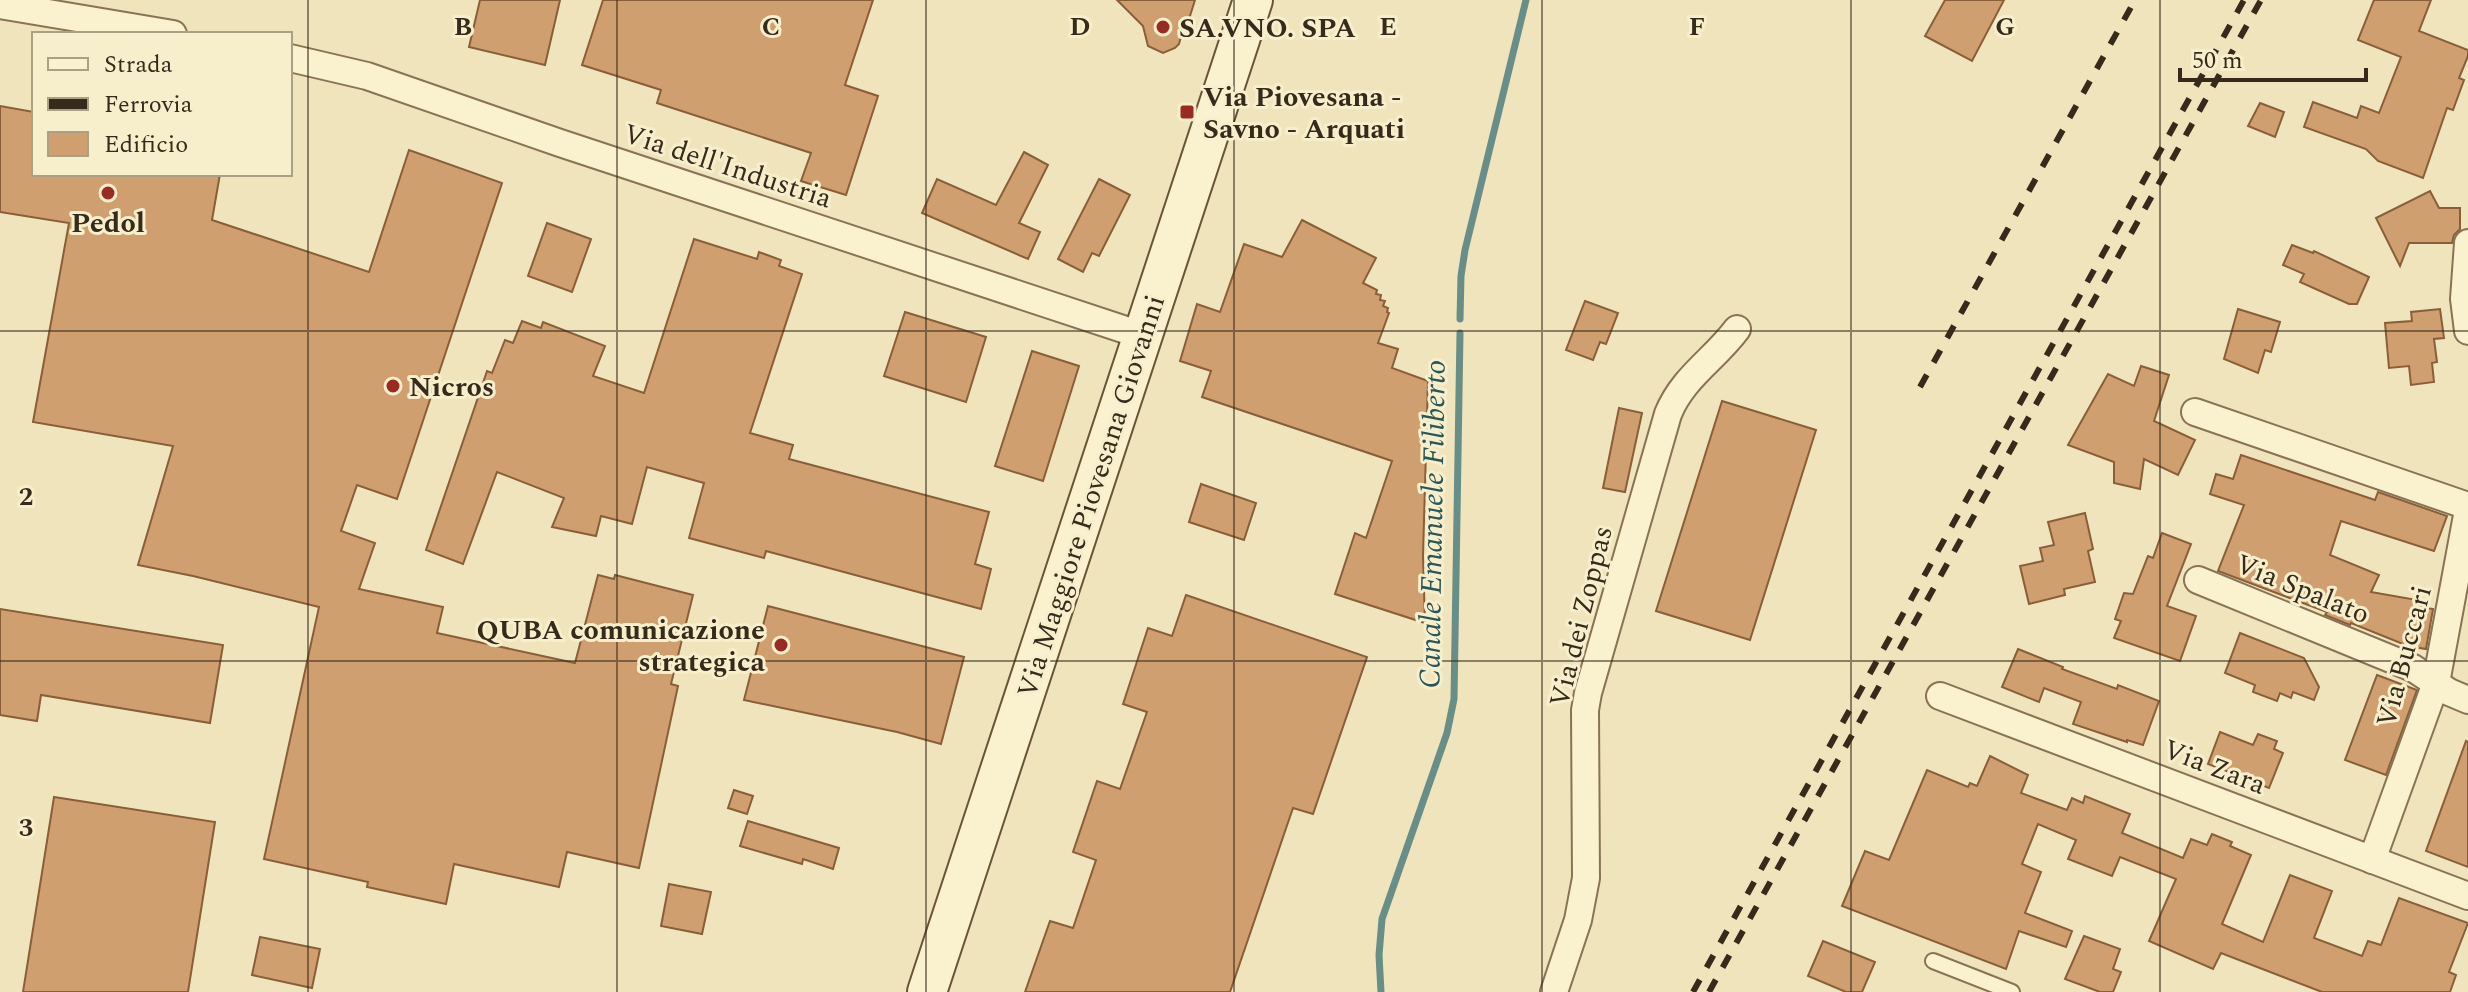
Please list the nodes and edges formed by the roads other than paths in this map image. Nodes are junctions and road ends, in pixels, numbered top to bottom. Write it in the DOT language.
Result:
graph roads {
  1 [pos="1253,0"];
  2 [pos="0,5"];
  3 [pos="82,10"];
  4 [pos="165,32"];
  5 [pos="292,58"];
  6 [pos="2468,243"];
  7 [pos="1737,329"];
  8 [pos="2468,331"];
  9 [pos="1144,336"];
  10 [pos="2195,412"];
  11 [pos="2468,508"];
  12 [pos="2198,580"];
  13 [pos="2436,683"];
  14 [pos="1940,696"];
  15 [pos="2468,700"];
  16 [pos="2372,860"];
  17 [pos="2468,896"];
  18 [pos="1933,961"];
  19 [pos="927,992"];
  20 [pos="1554,992"];
  21 [pos="2012,992"];
  1 -- 9 [label="street, Via Maggiore Piovesana Giovanni"];
  2 -- 3 [label="street"];
  3 -- 4 [label="street"];
  5 -- 9 [label="street, Via dell'Industria"];
  6 -- 8 [label="street"];
  7 -- 20 [label="street, Via dei Zoppas"];
  9 -- 19 [label="street, Via Maggiore Piovesana Giovanni"];
  10 -- 11 [label="street, Via Buccari"];
  11 -- 13 [label="street, Via Buccari"];
  12 -- 13 [label="street, Via Spalato"];
  13 -- 15 [label="street, Via Spalato"];
  13 -- 16 [label="street, Via Buccari"];
  14 -- 16 [label="street, Via Zara"];
  16 -- 17 [label="street, Via Zara"];
  18 -- 21 [label="lane"];
}
